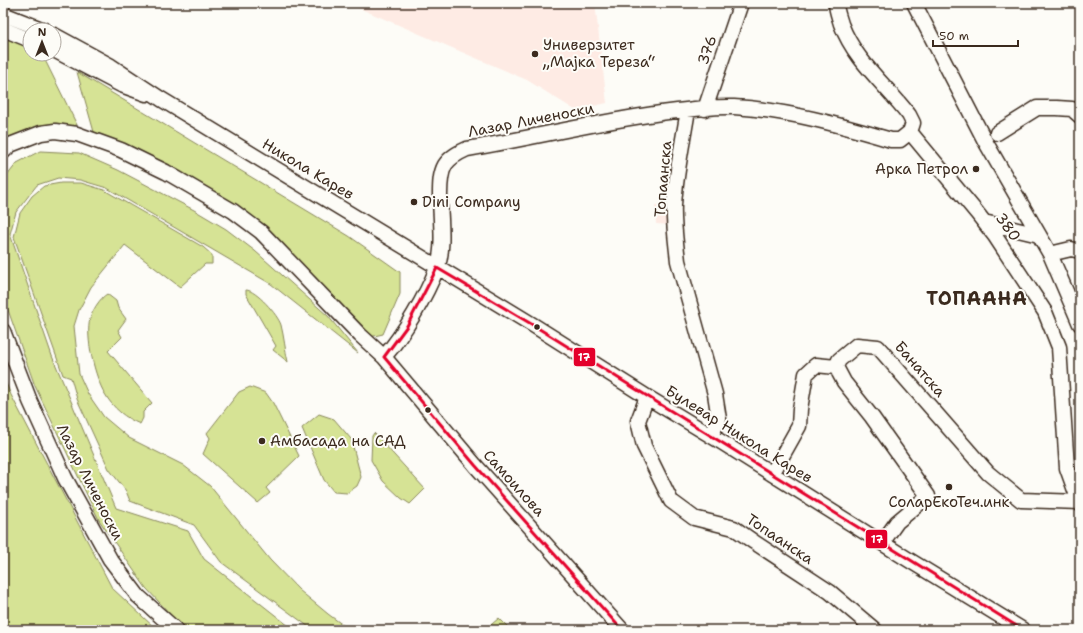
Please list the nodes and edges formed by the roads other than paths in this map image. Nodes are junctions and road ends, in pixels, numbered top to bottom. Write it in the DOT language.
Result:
graph roads {
  1 [pos="741,3"];
  2 [pos="835,4"];
  3 [pos="916,6"];
  4 [pos="3,14"];
  5 [pos="24,22"];
  6 [pos="3,29"];
  7 [pos="22,37"];
  8 [pos="62,39"];
  9 [pos="62,54"];
  10 [pos="161,99"];
  11 [pos="705,109"];
  12 [pos="1077,109"];
  13 [pos="688,110"];
  14 [pos="910,132"];
  15 [pos="997,133"];
  16 [pos="3,152"];
  17 [pos="984,222"];
  18 [pos="1039,235"];
  19 [pos="1080,251"];
  20 [pos="1050,254"];
  21 [pos="437,268"];
  22 [pos="1080,324"];
  23 [pos="3,331"];
  24 [pos="384,357"];
  25 [pos="836,366"];
  26 [pos="646,397"];
  27 [pos="711,436"];
  28 [pos="772,474"];
  29 [pos="1080,503"];
  30 [pos="882,543"];
  31 [pos="176,630"];
  32 [pos="622,630"];
  33 [pos="875,630"];
  34 [pos="1023,630"];
  1 -- 11 [label="street, 376"];
  2 -- 14 [label="street"];
  3 -- 18 [label="street"];
  4 -- 5 [label="street"];
  6 -- 7 [label="street"];
  8 -- 10 [label="street, Никола Карев"];
  9 -- 10 [label="street, Никола Карев"];
  10 -- 21 [label="street, Никола Карев"];
  11 -- 13 [label="street, Лазар Личеноски"];
  11 -- 14 [label="street, Лазар Личеноски"];
  12 -- 15 [label="street"];
  13 -- 21 [label="street, Лазар Личеноски"];
  13 -- 27 [label="street, Топаанска"];
  14 -- 17 [label="street, 380"];
  16 -- 24 [label="street"];
  17 -- 18 [label="street"];
  17 -- 29 [label="street, 380"];
  18 -- 20 [label="street"];
  19 -- 20 [label="street"];
  20 -- 22 [label="street"];
  21 -- 24 [label="street, Лазар Личеноски"];
  21 -- 26 [label="street, Булевар Никола Карев"];
  23 -- 31 [label="street, Лазар Личеноски"];
  24 -- 32 [label="street, Самоилова"];
  25 -- 28 [label="street"];
  25 -- 29 [label="street, Банатска"];
  25 -- 30 [label="street"];
  26 -- 27 [label="street, Булевар Никола Карев"];
  26 -- 33 [label="street, Топаанска"];
  27 -- 28 [label="street, Булевар Никола Карев"];
  28 -- 30 [label="street, Булевар Никола Карев"];
  30 -- 34 [label="street, Булевар Никола Карев"];
}
